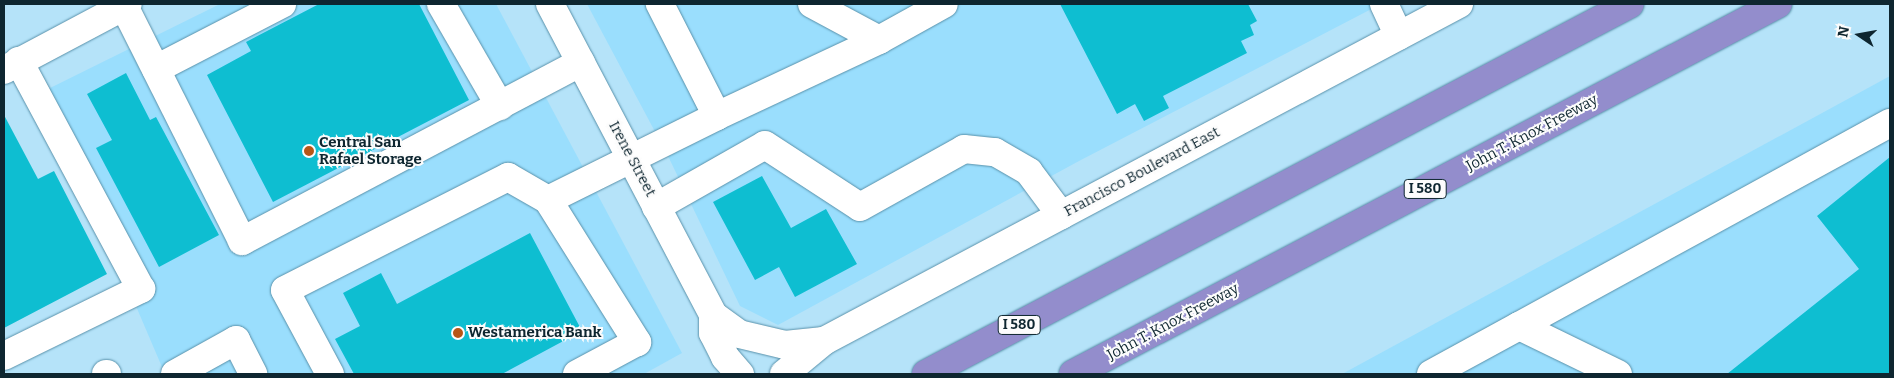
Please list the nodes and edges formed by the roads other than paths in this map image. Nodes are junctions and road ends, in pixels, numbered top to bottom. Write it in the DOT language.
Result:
graph roads {
  1 [pos="282,4"];
  2 [pos="441,4"];
  3 [pos="550,4"];
  4 [pos="660,4"];
  5 [pos="812,4"];
  6 [pos="944,4"];
  7 [pos="1384,4"];
  8 [pos="1460,4"];
  9 [pos="1630,4"];
  10 [pos="1778,4"];
  11 [pos="126,5"];
  12 [pos="1399,36"];
  13 [pos="879,40"];
  14 [pos="581,62"];
  15 [pos="12,65"];
  16 [pos="156,68"];
  17 [pos="500,106"];
  18 [pos="717,116"];
  19 [pos="1890,122"];
  20 [pos="630,157"];
  21 [pos="548,200"];
  22 [pos="656,207"];
  23 [pos="1061,215"];
  24 [pos="714,315"];
  25 [pos="1519,326"];
  26 [pos="824,341"];
  27 [pos="762,342"];
  28 [pos="4,356"];
  29 [pos="174,374"];
  30 [pos="253,374"];
  31 [pos="330,374"];
  32 [pos="577,374"];
  33 [pos="740,374"];
  34 [pos="784,374"];
  35 [pos="926,374"];
  36 [pos="1073,374"];
  37 [pos="1430,374"];
  38 [pos="1618,374"];
  1 -- 16 [label="street"];
  2 -- 17 [label="street"];
  3 -- 14 [label="street, Irene Street"];
  4 -- 18 [label="street"];
  5 -- 13 [label="street"];
  6 -- 13 [label="street"];
  7 -- 12 [label="street"];
  8 -- 12 [label="street, Francisco Boulevard East"];
  9 -- 35 [label="highway, I 580"];
  10 -- 36 [label="highway, John T. Knox Freeway / I 580"];
  11 -- 15 [label="street"];
  11 -- 16 [label="street"];
  12 -- 23 [label="street, Francisco Boulevard East"];
  13 -- 18 [label="street"];
  14 -- 17 [label="street"];
  14 -- 20 [label="street, Irene Street"];
  15 -- 28 [label="street"];
  16 -- 17 [label="street"];
  18 -- 20 [label="street"];
  19 -- 25 [label="street"];
  20 -- 21 [label="street"];
  20 -- 22 [label="street, Irene Street"];
  21 -- 31 [label="street"];
  21 -- 32 [label="street"];
  22 -- 23 [label="street"];
  22 -- 24 [label="street, Irene Street"];
  23 -- 26 [label="street, Francisco Boulevard East"];
  24 -- 27 [label="street, Irene Street"];
  24 -- 33 [label="street, Irene Street"];
  25 -- 37 [label="street"];
  25 -- 38 [label="street"];
  26 -- 27 [label="street, Francisco Boulevard East"];
  26 -- 34 [label="street, Francisco Boulevard East"];
  29 -- 30 [label="street"];
}
